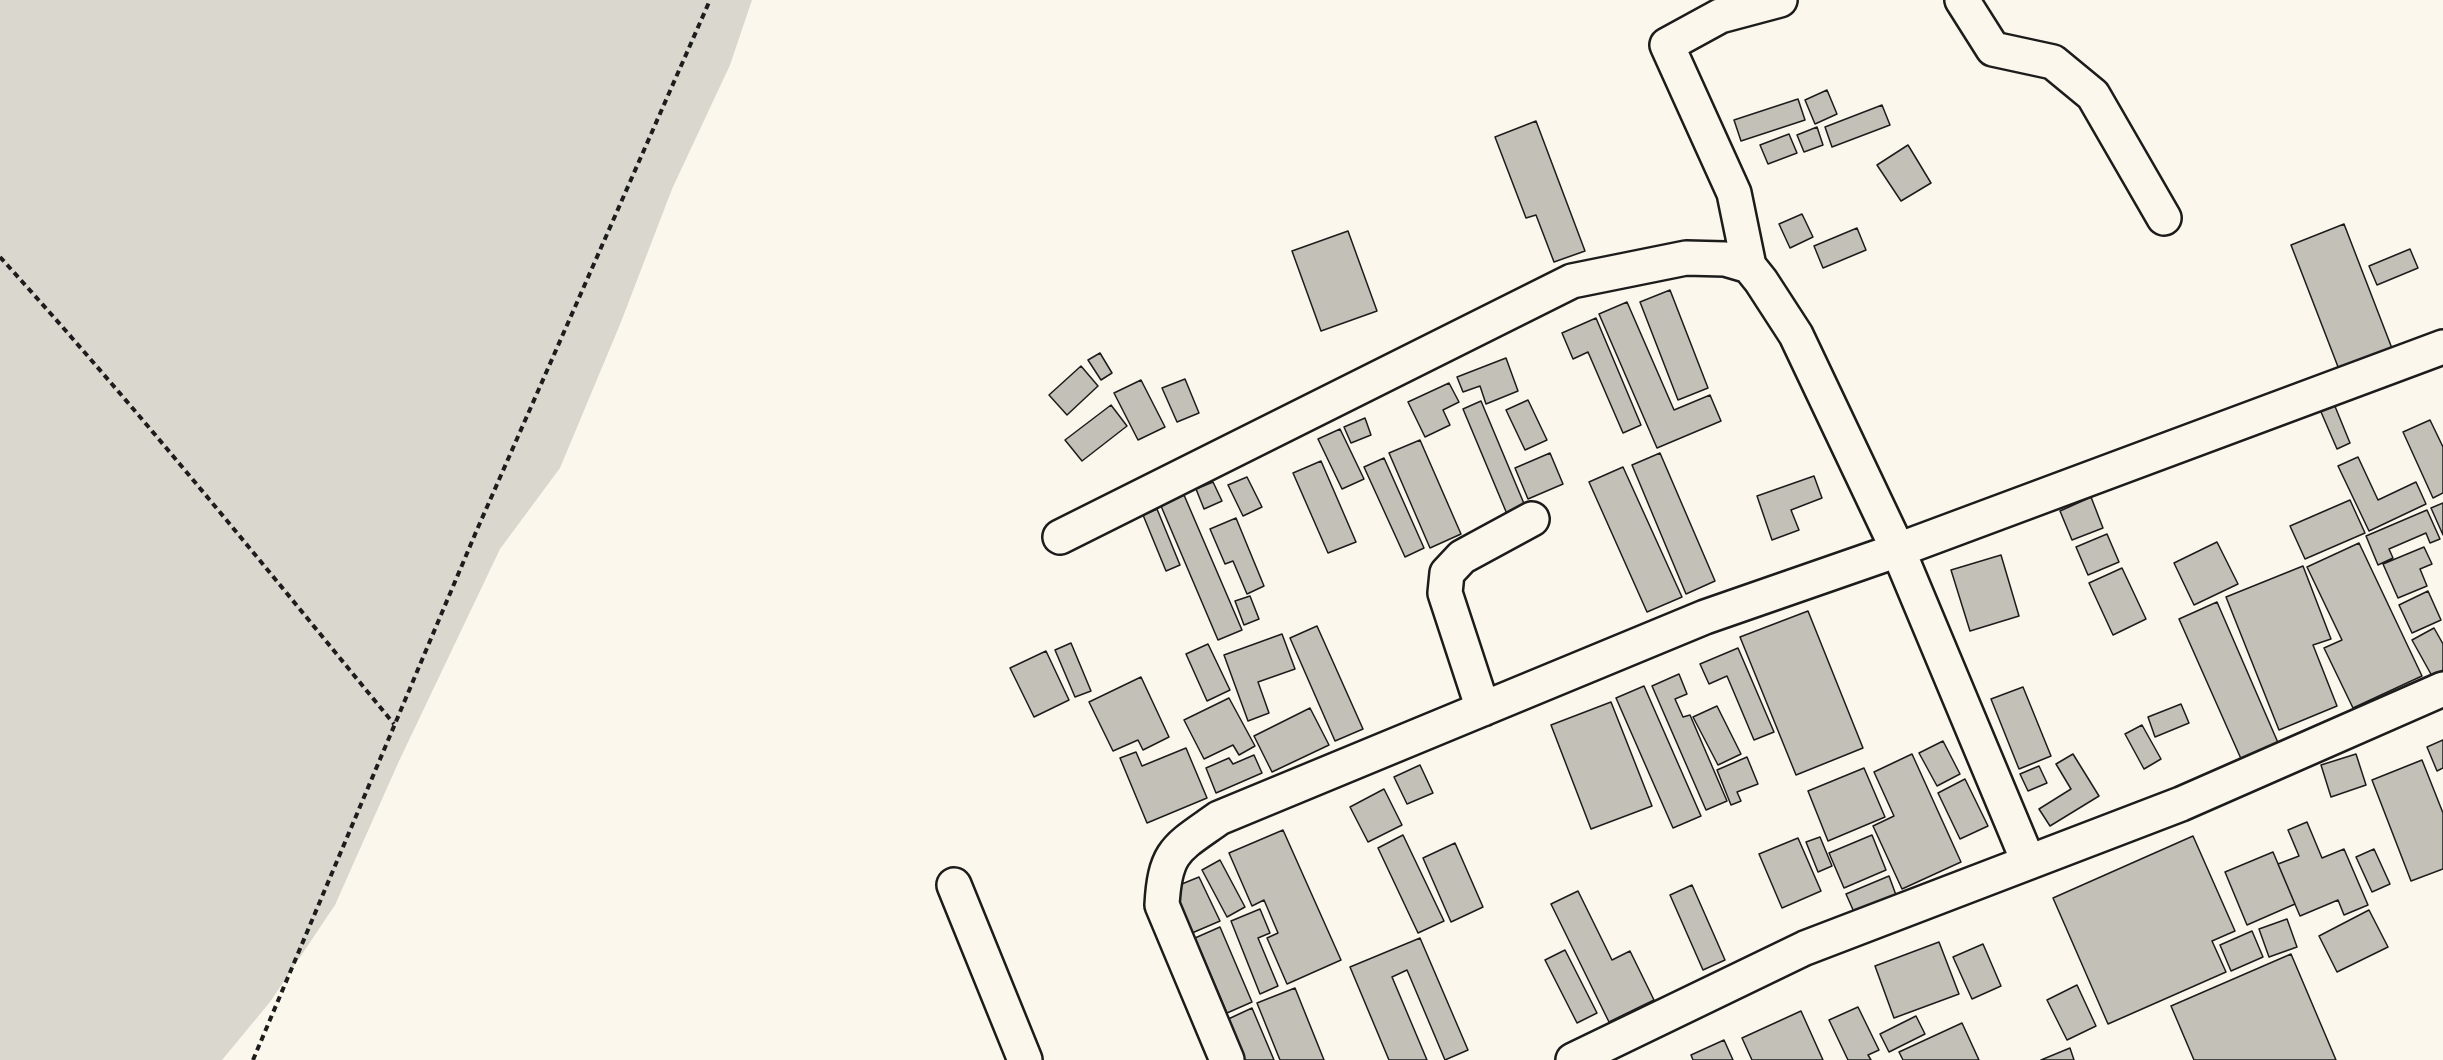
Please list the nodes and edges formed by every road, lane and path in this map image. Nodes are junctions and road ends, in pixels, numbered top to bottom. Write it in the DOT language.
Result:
graph roads {
  1 [pos="710,0"];
  2 [pos="1780,0"];
  3 [pos="1962,0"];
  4 [pos="2164,218"];
  5 [pos="0,257"];
  6 [pos="1749,266"];
  7 [pos="2443,347"];
  8 [pos="1532,519"];
  9 [pos="1060,537"];
  10 [pos="1898,550"];
  11 [pos="2443,690"];
  12 [pos="1483,709"];
  13 [pos="394,724"];
  14 [pos="2028,861"];
  15 [pos="954,885"];
  16 [pos="1585,1058"];
  17 [pos="253,1060"];
  18 [pos="1025,1060"];
  19 [pos="1227,1060"];
  1 -- 13 [label="path"];
  2 -- 6 [label="street"];
  3 -- 4 [label="street"];
  5 -- 13 [label="path"];
  6 -- 9 [label="street"];
  6 -- 10 [label="street"];
  7 -- 10 [label="street"];
  8 -- 12 [label="street"];
  10 -- 12 [label="street"];
  10 -- 14 [label="street"];
  11 -- 14 [label="street"];
  12 -- 19 [label="street"];
  13 -- 17 [label="path"];
  14 -- 16 [label="street"];
  15 -- 18 [label="street"];
}
